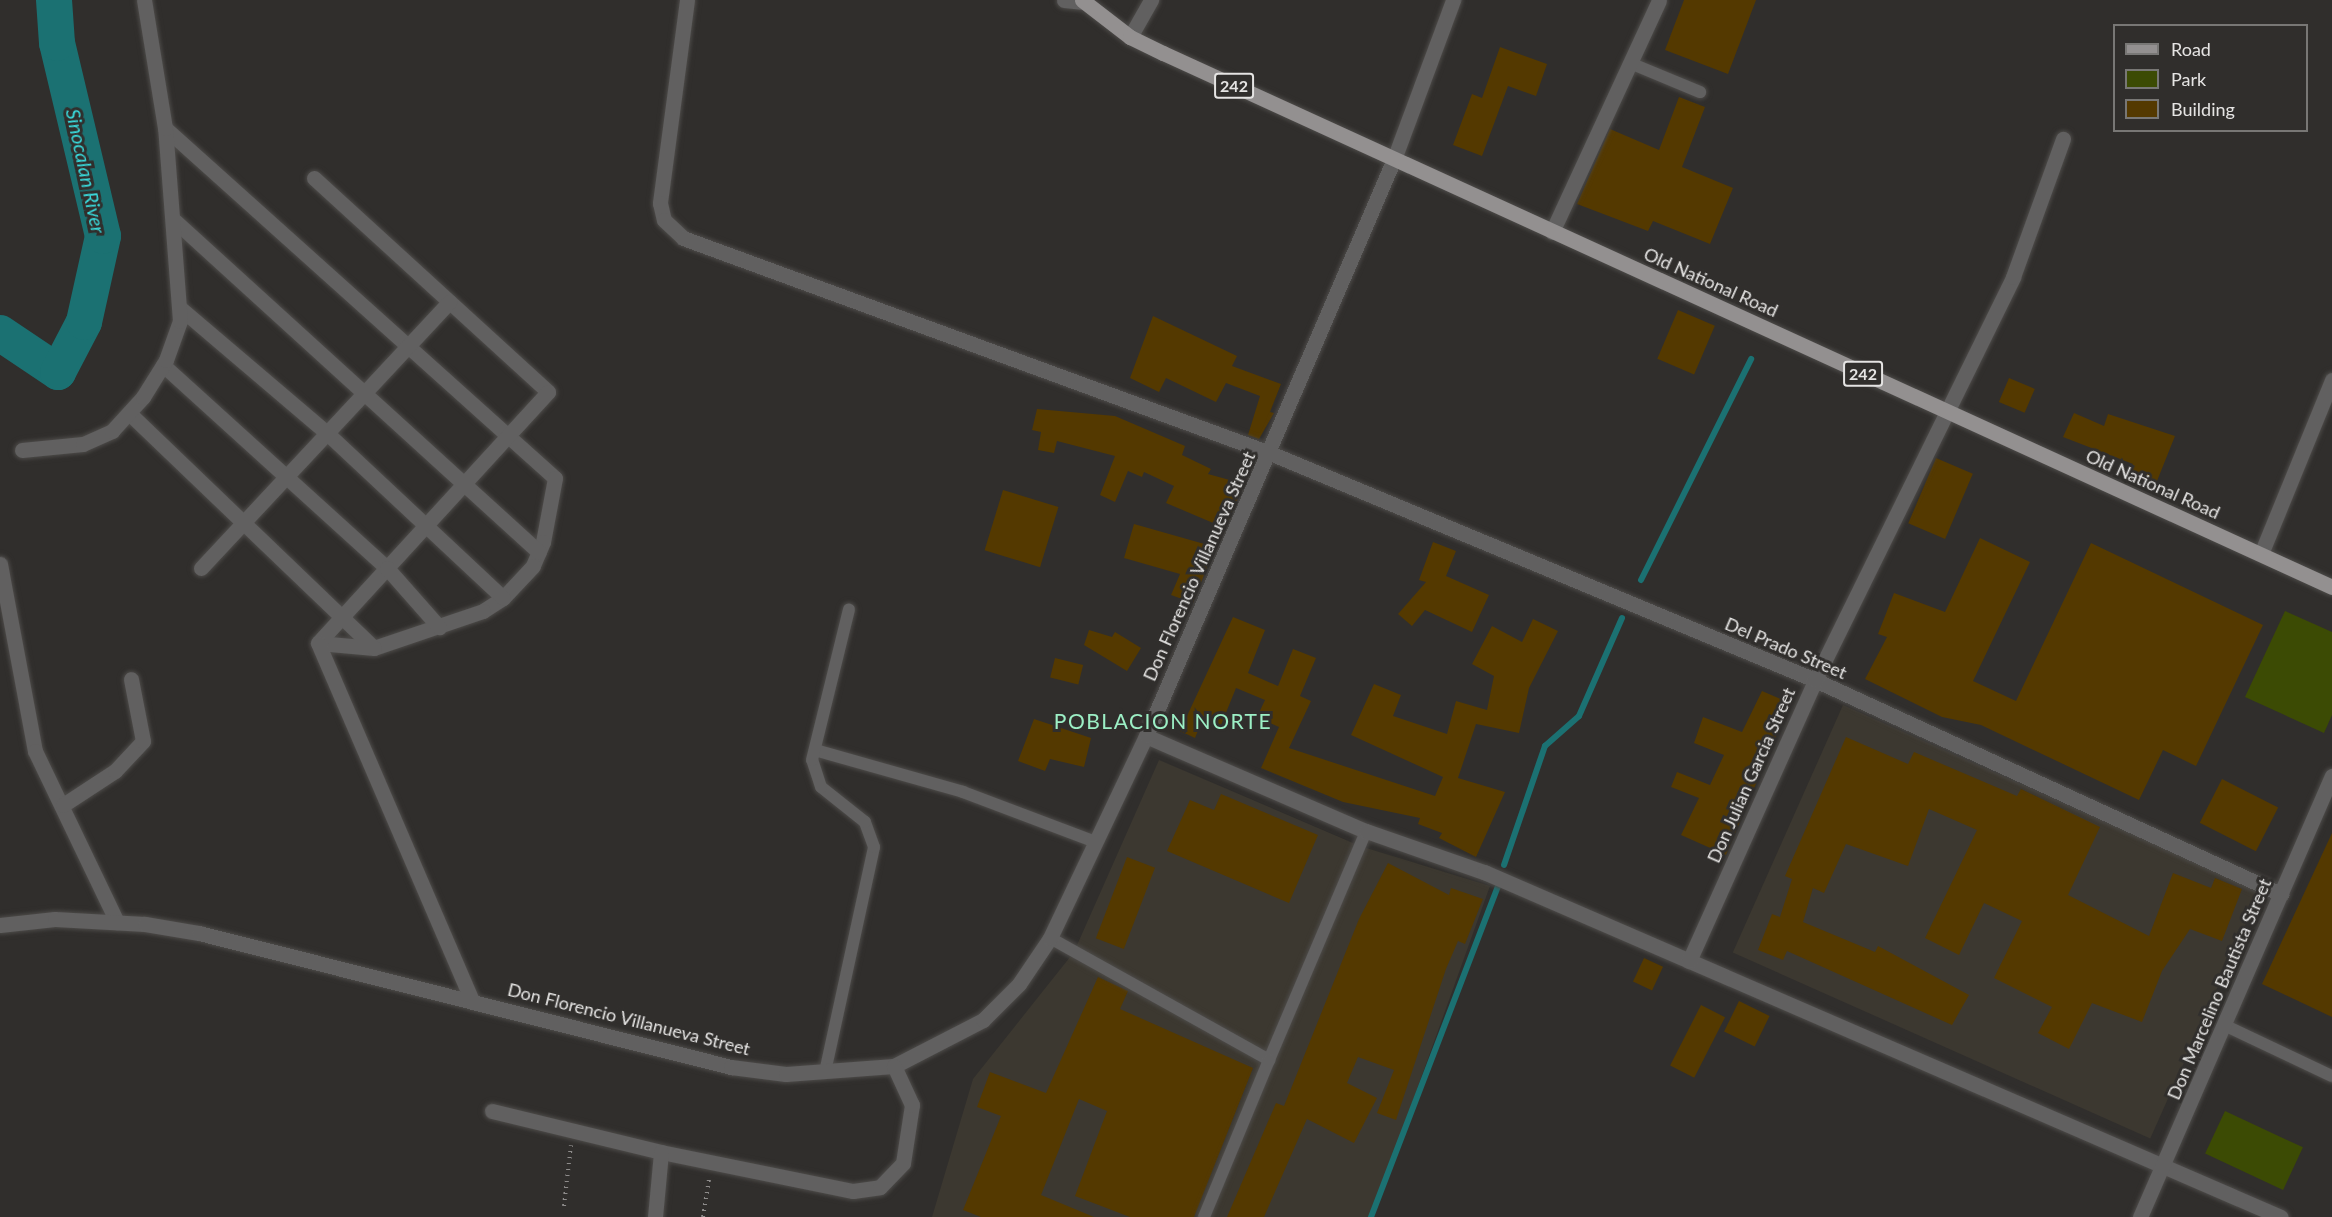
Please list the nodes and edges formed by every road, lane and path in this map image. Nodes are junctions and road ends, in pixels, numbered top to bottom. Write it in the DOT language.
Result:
graph roads {
  1 [pos="144,0"];
  2 [pos="687,0"];
  3 [pos="1064,0"];
  4 [pos="1151,0"];
  5 [pos="1453,0"];
  6 [pos="1659,0"];
  7 [pos="1083,1"];
  8 [pos="1130,37"];
  9 [pos="1630,63"];
  10 [pos="1700,92"];
  11 [pos="165,128"];
  12 [pos="2063,140"];
  13 [pos="1394,159"];
  14 [pos="314,178"];
  15 [pos="175,221"];
  16 [pos="1552,232"];
  17 [pos="449,302"];
  18 [pos="180,308"];
  19 [pos="409,345"];
  20 [pos="163,365"];
  21 [pos="2332,380"];
  22 [pos="365,389"];
  23 [pos="129,413"];
  24 [pos="1948,413"];
  25 [pos="329,435"];
  26 [pos="509,435"];
  27 [pos="22,450"];
  28 [pos="1270,453"];
  29 [pos="285,478"];
  30 [pos="465,482"];
  31 [pos="243,523"];
  32 [pos="427,524"];
  33 [pos="539,552"];
  34 [pos="2261,554"];
  35 [pos="0,564"];
  36 [pos="201,568"];
  37 [pos="387,568"];
  38 [pos="2332,587"];
  39 [pos="503,598"];
  40 [pos="849,609"];
  41 [pos="342,617"];
  42 [pos="439,627"];
  43 [pos="318,643"];
  44 [pos="374,648"];
  45 [pos="131,679"];
  46 [pos="1815,680"];
  47 [pos="1146,736"];
  48 [pos="815,750"];
  49 [pos="2332,776"];
  50 [pos="63,805"];
  51 [pos="1366,831"];
  52 [pos="1095,842"];
  53 [pos="2281,894"];
  54 [pos="117,922"];
  55 [pos="0,926"];
  56 [pos="1050,938"];
  57 [pos="1689,961"];
  58 [pos="472,1000"];
  59 [pos="2226,1026"];
  60 [pos="1269,1060"];
  61 [pos="894,1066"];
  62 [pos="825,1072"];
  63 [pos="2332,1076"];
  64 [pos="492,1111"];
  65 [pos="573,1130"];
  66 [pos="661,1152"];
  67 [pos="713,1163"];
  68 [pos="2164,1166"];
  69 [pos="564,1206"];
  70 [pos="655,1217"];
  71 [pos="702,1217"];
  72 [pos="1204,1217"];
  73 [pos="2140,1217"];
  74 [pos="2281,1217"];
  1 -- 11 [label="street"];
  2 -- 28 [label="street, Del Prado Street"];
  3 -- 7 [label="street"];
  4 -- 8 [label="street"];
  5 -- 13 [label="street, Don Florencio Villanueva Street"];
  6 -- 9 [label="street"];
  7 -- 8 [label="main road, Old National Road / 242"];
  8 -- 13 [label="main road, Old National Road / 242"];
  9 -- 10 [label="lane"];
  9 -- 16 [label="street"];
  11 -- 15 [label="street"];
  11 -- 19 [label="street"];
  12 -- 24 [label="street, Don Julian Garcia Street"];
  13 -- 16 [label="main road, Old National Road / 242"];
  13 -- 28 [label="street, Don Florencio Villanueva Street"];
  14 -- 17 [label="street"];
  15 -- 18 [label="street"];
  15 -- 22 [label="street"];
  16 -- 24 [label="main road, Old National Road / 242"];
  17 -- 19 [label="street"];
  17 -- 26 [label="street"];
  18 -- 20 [label="street"];
  18 -- 25 [label="street"];
  19 -- 22 [label="street"];
  19 -- 26 [label="street"];
  20 -- 23 [label="street"];
  20 -- 29 [label="street"];
  21 -- 34 [label="street"];
  22 -- 25 [label="street"];
  22 -- 30 [label="street"];
  23 -- 27 [label="street"];
  23 -- 31 [label="street"];
  24 -- 34 [label="main road, Old National Road / 242"];
  24 -- 46 [label="street, Don Julian Garcia Street"];
  25 -- 29 [label="street"];
  25 -- 32 [label="street"];
  26 -- 30 [label="street"];
  26 -- 33 [label="street"];
  28 -- 46 [label="street, Del Prado Street"];
  28 -- 47 [label="street, Don Florencio Villanueva Street"];
  29 -- 31 [label="street"];
  29 -- 37 [label="street"];
  30 -- 32 [label="street"];
  30 -- 33 [label="street"];
  31 -- 36 [label="street"];
  31 -- 41 [label="street"];
  32 -- 37 [label="street"];
  32 -- 39 [label="street"];
  33 -- 39 [label="street"];
  34 -- 38 [label="main road, Old National Road / 242"];
  35 -- 50 [label="street"];
  37 -- 41 [label="street"];
  37 -- 42 [label="street"];
  39 -- 42 [label="street"];
  40 -- 48 [label="lane"];
  41 -- 43 [label="street"];
  41 -- 44 [label="street"];
  42 -- 44 [label="street"];
  43 -- 44 [label="street"];
  43 -- 58 [label="street"];
  45 -- 50 [label="street"];
  46 -- 53 [label="street, Del Prado Street"];
  46 -- 57 [label="street, Don Julian Garcia Street"];
  47 -- 51 [label="street"];
  47 -- 52 [label="street, Don Florencio Villanueva Street"];
  48 -- 52 [label="lane"];
  48 -- 62 [label="lane"];
  49 -- 53 [label="street, Don Marcelino Bautista Street"];
  50 -- 54 [label="street"];
  51 -- 57 [label="street"];
  51 -- 60 [label="lane"];
  52 -- 56 [label="street, Don Florencio Villanueva Street"];
  53 -- 59 [label="street, Don Marcelino Bautista Street"];
  54 -- 55 [label="street, Don Florencio Villanueva Street"];
  54 -- 58 [label="street, Don Florencio Villanueva Street"];
  56 -- 60 [label="lane"];
  56 -- 61 [label="street, Don Florencio Villanueva Street"];
  57 -- 68 [label="street"];
  58 -- 62 [label="street, Don Florencio Villanueva Street"];
  59 -- 63 [label="lane"];
  59 -- 68 [label="street, Don Marcelino Bautista Street"];
  60 -- 72 [label="lane"];
  61 -- 62 [label="street, Don Florencio Villanueva Street"];
  61 -- 67 [label="street"];
  64 -- 65 [label="street"];
  65 -- 66 [label="street"];
  65 -- 69 [label="path"];
  66 -- 67 [label="street"];
  66 -- 70 [label="street"];
  67 -- 71 [label="path"];
  68 -- 73 [label="street, Don Marcelino Bautista Street"];
  68 -- 74 [label="street"];
}
